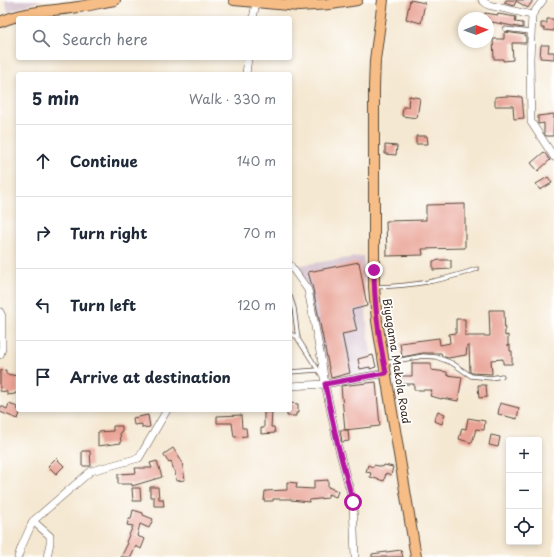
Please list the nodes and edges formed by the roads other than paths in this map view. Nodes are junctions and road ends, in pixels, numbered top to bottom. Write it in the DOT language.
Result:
graph roads {
  1 [pos="115,0"];
  2 [pos="234,0"];
  3 [pos="357,0"];
  4 [pos="382,0"];
  5 [pos="482,0"];
  6 [pos="542,0"];
  7 [pos="256,3"];
  8 [pos="532,15"];
  9 [pos="19,16"];
  10 [pos="253,16"];
  11 [pos="16,17"];
  12 [pos="0,22"];
  13 [pos="505,29"];
  14 [pos="531,32"];
  15 [pos="248,60"];
  16 [pos="246,72"];
  17 [pos="554,157"];
  18 [pos="292,268"];
  19 [pos="477,269"];
  20 [pos="374,288"];
  21 [pos="292,302"];
  22 [pos="0,312"];
  23 [pos="292,335"];
  24 [pos="298,338"];
  25 [pos="0,355"];
  26 [pos="384,363"];
  27 [pos="318,370"];
  28 [pos="292,372"];
  29 [pos="386,373"];
  30 [pos="502,376"];
  31 [pos="325,382"];
  32 [pos="292,386"];
  33 [pos="166,412"];
  34 [pos="33,521"];
  35 [pos="18,557"];
  36 [pos="47,557"];
  37 [pos="355,557"];
  38 [pos="416,557"];
  1 -- 9 [label="main road"];
  2 -- 7 [label="main road"];
  3 -- 7 [label="main road"];
  4 -- 20 [label="main road, Biyagama Makola Road"];
  5 -- 8 [label="street"];
  6 -- 8 [label="street"];
  7 -- 10 [label="street"];
  8 -- 14 [label="street"];
  11 -- 12 [label="main road"];
  13 -- 14 [label="lane"];
  14 -- 17 [label="street"];
  15 -- 16 [label="street"];
  18 -- 31 [label="street"];
  19 -- 20 [label="lane"];
  20 -- 26 [label="main road, Biyagama Makola Road"];
  21 -- 24 [label="lane"];
  22 -- 25 [label="street"];
  23 -- 24 [label="lane"];
  24 -- 27 [label="lane"];
  26 -- 29 [label="main road, Biyagama Makola Road"];
  26 -- 30 [label="lane"];
  27 -- 28 [label="lane"];
  27 -- 31 [label="lane"];
  29 -- 31 [label="street"];
  29 -- 38 [label="main road, Biyagama Makola Road"];
  31 -- 32 [label="street"];
  31 -- 37 [label="street"];
  33 -- 34 [label="street"];
  34 -- 35 [label="street"];
  34 -- 36 [label="street"];
}
